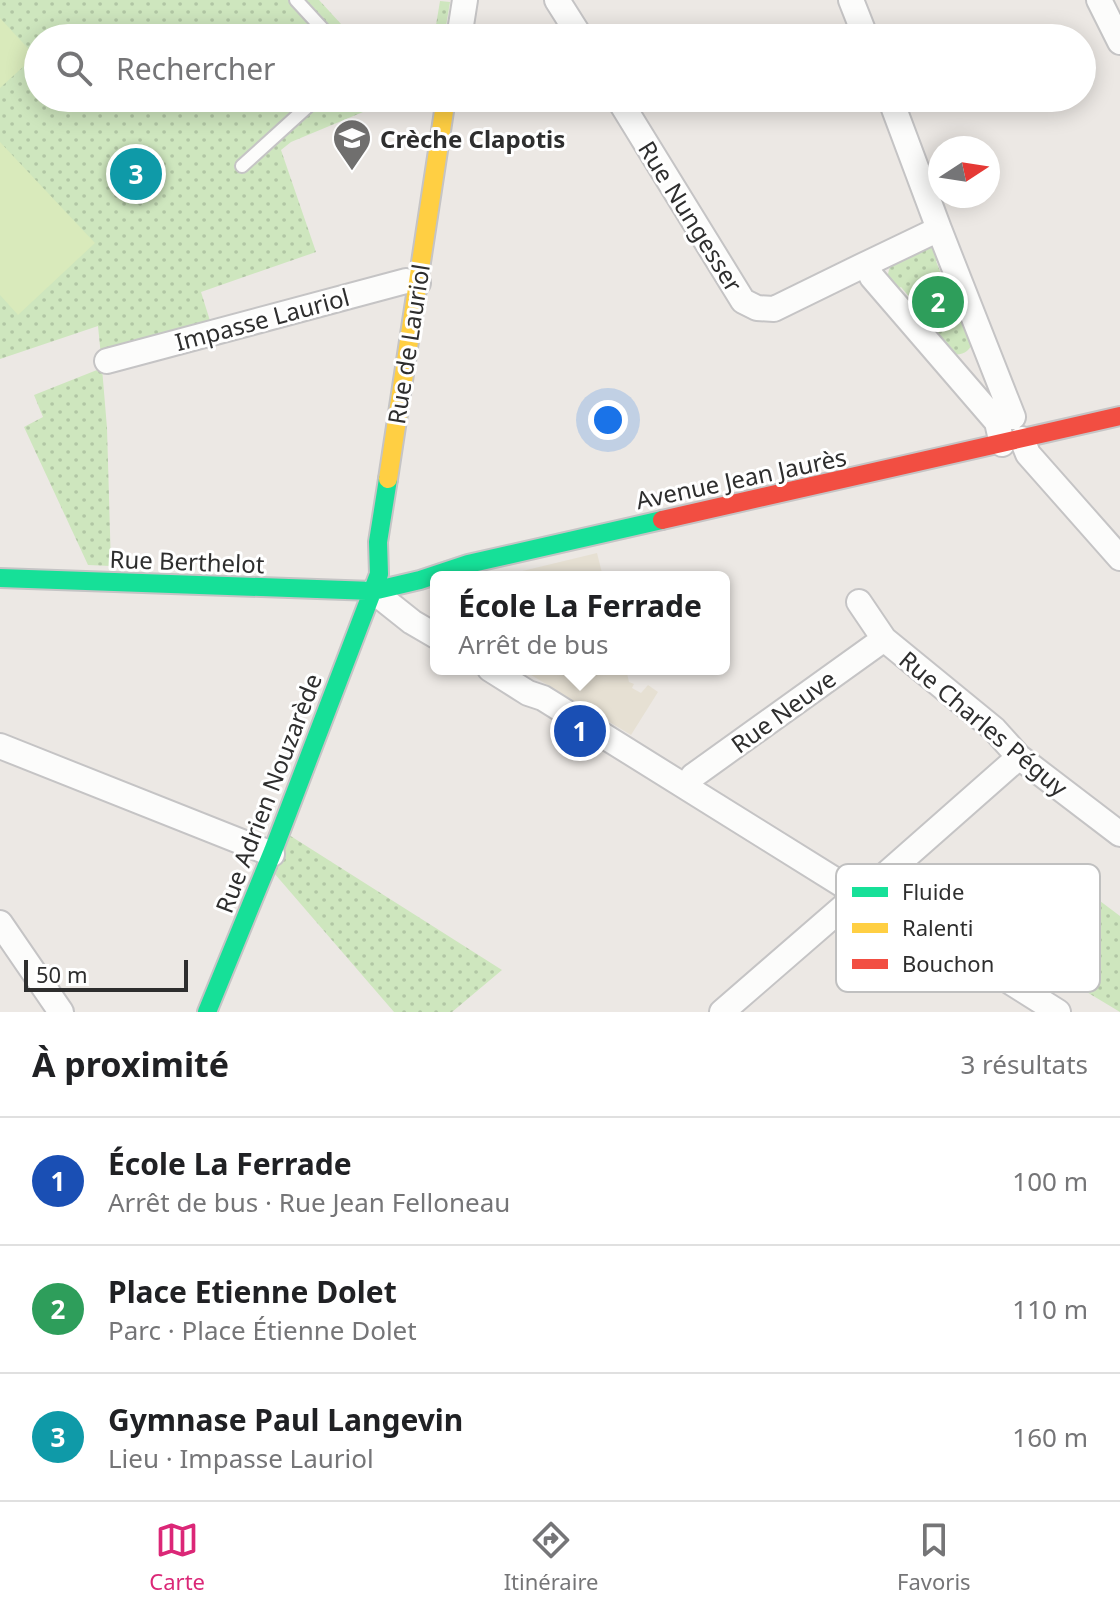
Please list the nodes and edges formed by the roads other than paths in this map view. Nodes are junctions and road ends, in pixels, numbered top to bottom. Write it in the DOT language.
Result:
graph roads {
  1 [pos="296,0"];
  2 [pos="465,0"];
  3 [pos="557,0"];
  4 [pos="851,0"];
  5 [pos="1099,0"];
  6 [pos="318,24"];
  7 [pos="461,24"];
  8 [pos="572,24"];
  9 [pos="860,24"];
  10 [pos="1120,42"];
  11 [pos="302,112"];
  12 [pos="444,112"];
  13 [pos="627,112"];
  14 [pos="895,112"];
  15 [pos="242,166"];
  16 [pos="939,229"];
  17 [pos="866,264"];
  18 [pos="418,283"];
  19 [pos="988,353"];
  20 [pos="107,361"];
  21 [pos="955,373"];
  22 [pos="1120,416"];
  23 [pos="1013,433"];
  24 [pos="1120,558"];
  25 [pos="447,571"];
  26 [pos="430,577"];
  27 [pos="0,578"];
  28 [pos="373,591"];
  29 [pos="859,602"];
  30 [pos="430,632"];
  31 [pos="884,639"];
  32 [pos="500,675"];
  33 [pos="0,746"];
  34 [pos="1019,757"];
  35 [pos="686,787"];
  36 [pos="1120,834"];
  37 [pos="272,854"];
  38 [pos="898,864"];
  39 [pos="836,878"];
  40 [pos="836,913"];
  41 [pos="0,923"];
  42 [pos="1026,992"];
  43 [pos="61,1012"];
  44 [pos="207,1012"];
  45 [pos="722,1012"];
  46 [pos="1058,1012"];
  1 -- 6 [label="lane"];
  2 -- 7 [label="street"];
  3 -- 8 [label="street"];
  4 -- 9 [label="street"];
  5 -- 10 [label="street"];
  11 -- 15 [label="lane"];
  12 -- 18 [label="street, Rue de Lauriol"];
  13 -- 17 [label="street, Rue Nungesser"];
  14 -- 16 [label="street"];
  16 -- 17 [label="street, Rue Nungesser"];
  16 -- 19 [label="street"];
  17 -- 21 [label="street"];
  18 -- 20 [label="street, Impasse Lauriol"];
  18 -- 28 [label="street, Rue de Lauriol"];
  19 -- 21 [label="street"];
  19 -- 23 [label="street"];
  21 -- 23 [label="street"];
  22 -- 23 [label="street, Avenue Jean Jaurès"];
  23 -- 24 [label="street"];
  23 -- 25 [label="street, Avenue Jean Jaurès"];
  26 -- 28 [label="street, Avenue Jean Jaurès"];
  27 -- 28 [label="street, Rue Berthelot"];
  28 -- 30 [label="street"];
  28 -- 37 [label="street, Rue Adrien Nouzarède"];
  29 -- 31 [label="street, Rue Charles Péguy"];
  31 -- 34 [label="street, Rue Charles Péguy"];
  31 -- 35 [label="street, Rue Neuve"];
  32 -- 35 [label="street"];
  33 -- 37 [label="street"];
  34 -- 36 [label="street, Rue Charles Péguy"];
  34 -- 38 [label="street"];
  35 -- 39 [label="street"];
  37 -- 44 [label="street, Rue Adrien Nouzarède"];
  40 -- 45 [label="street"];
  41 -- 43 [label="street"];
  42 -- 46 [label="street"];
}
